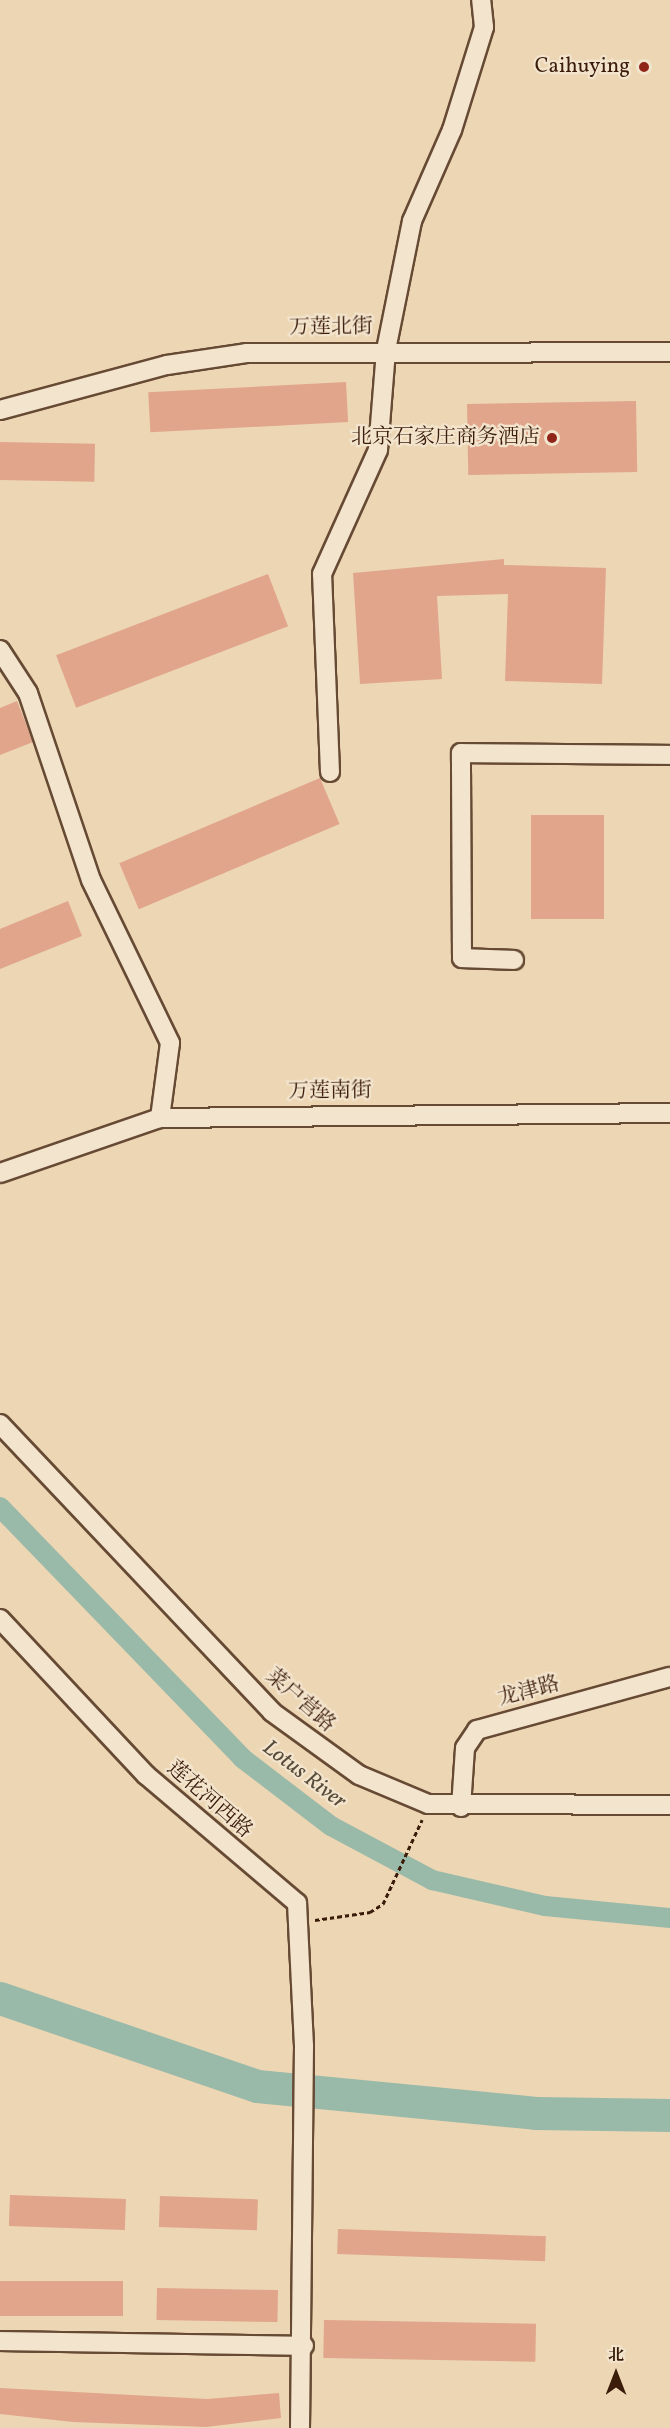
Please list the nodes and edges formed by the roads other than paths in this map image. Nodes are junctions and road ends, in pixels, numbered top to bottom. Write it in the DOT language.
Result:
graph roads {
  1 [pos="481,0"];
  2 [pos="386,350"];
  3 [pos="670,352"];
  4 [pos="0,410"];
  5 [pos="0,650"];
  6 [pos="670,755"];
  7 [pos="330,772"];
  8 [pos="514,960"];
  9 [pos="670,1113"];
  10 [pos="160,1118"];
  11 [pos="0,1173"];
  12 [pos="0,1424"];
  13 [pos="0,1619"];
  14 [pos="670,1677"];
  15 [pos="670,1805"];
  16 [pos="461,1807"];
  17 [pos="0,2341"];
  18 [pos="304,2346"];
  19 [pos="300,2428"];
  1 -- 2 [label="street"];
  2 -- 3 [label="street, 万莲北街"];
  2 -- 4 [label="street, 万莲北街"];
  2 -- 7 [label="street"];
  5 -- 10 [label="street"];
  6 -- 8 [label="street"];
  9 -- 10 [label="street, 万莲南街"];
  10 -- 11 [label="street, 万莲南街"];
  12 -- 16 [label="street, 菜户营路"];
  13 -- 18 [label="street, 莲花河西路"];
  14 -- 16 [label="street, 龙津路"];
  15 -- 16 [label="street, 菜户营路"];
  17 -- 18 [label="street"];
  18 -- 19 [label="street, 莲花河西路"];
}
